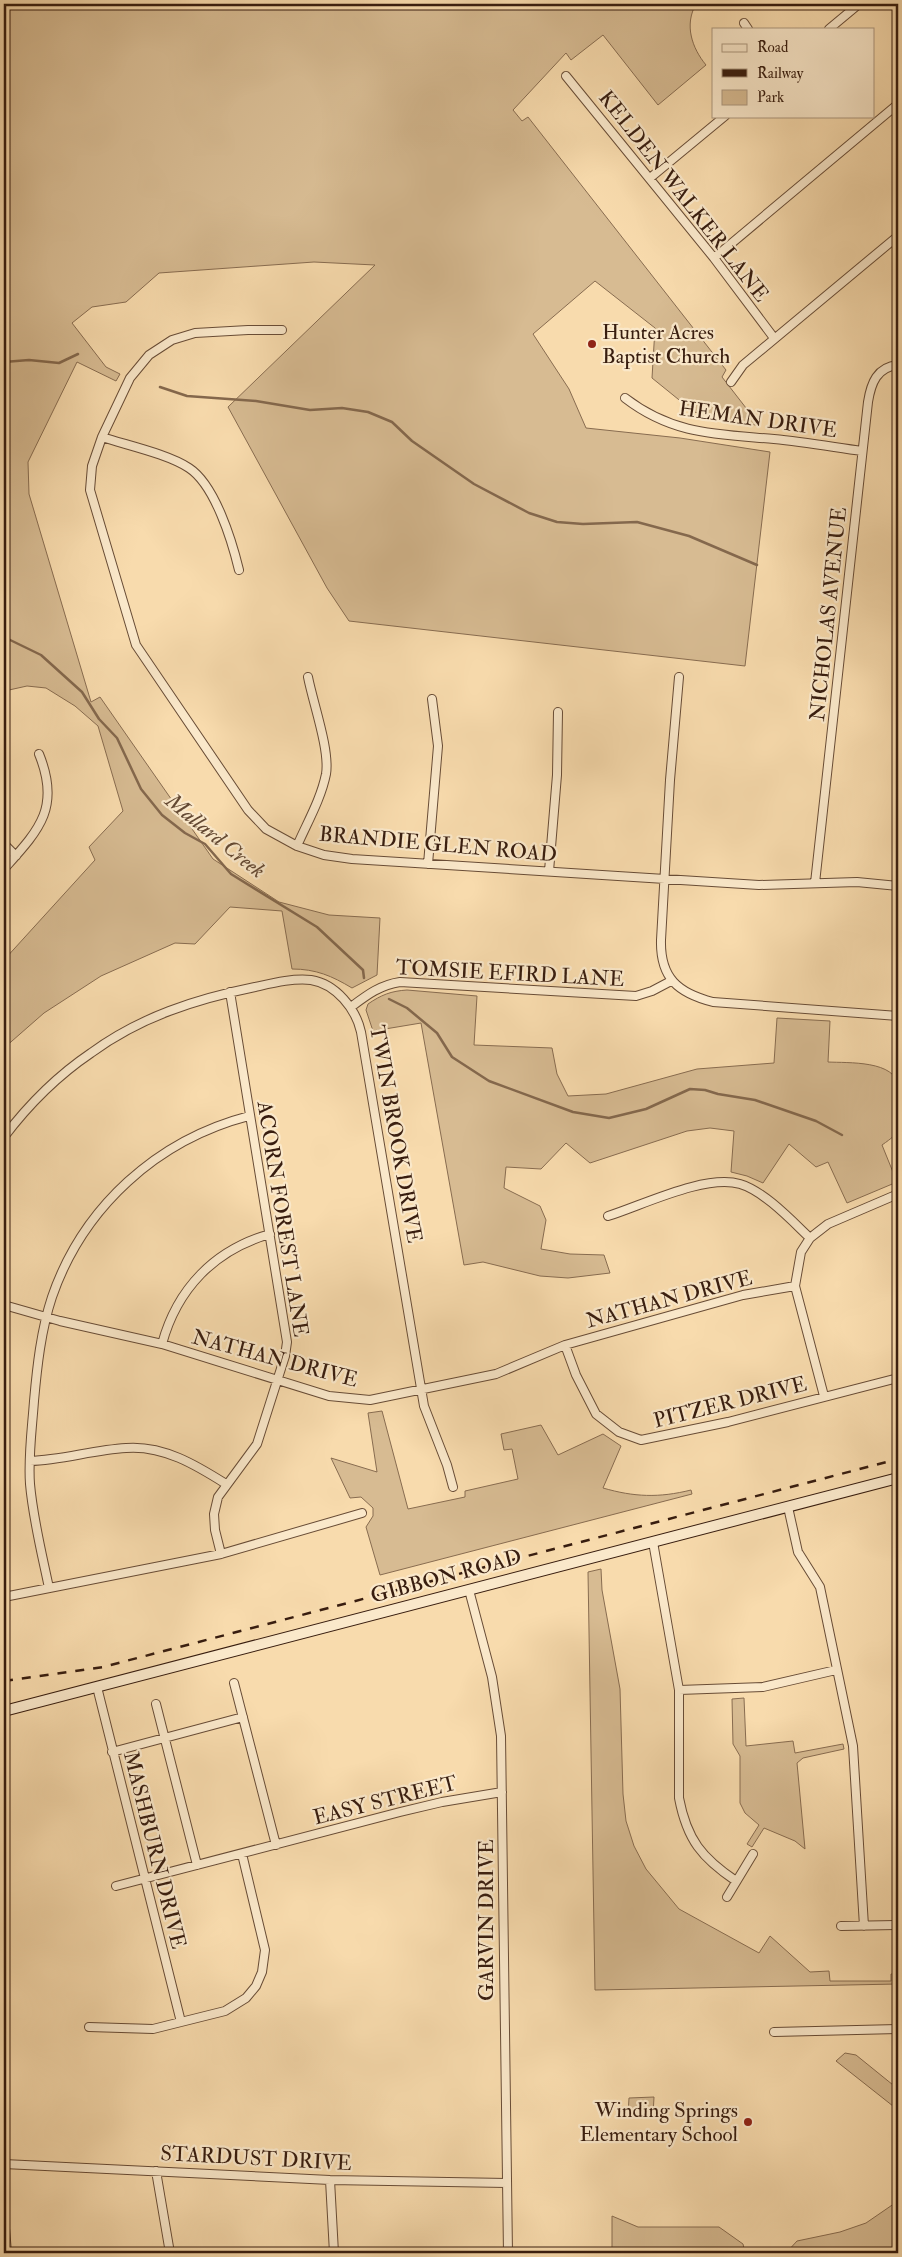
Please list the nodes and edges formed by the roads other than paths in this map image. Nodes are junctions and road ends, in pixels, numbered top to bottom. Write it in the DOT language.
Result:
graph roads {
  1 [pos="859,4"];
  2 [pos="830,28"];
  3 [pos="566,76"];
  4 [pos="898,104"];
  5 [pos="723,118"];
  6 [pos="650,178"];
  7 [pos="898,236"];
  8 [pos="714,258"];
  9 [pos="282,330"];
  10 [pos="774,338"];
  11 [pos="898,365"];
  12 [pos="731,382"];
  13 [pos="625,398"];
  14 [pos="102,437"];
  15 [pos="862,452"];
  16 [pos="239,570"];
  17 [pos="308,677"];
  18 [pos="679,677"];
  19 [pos="432,699"];
  20 [pos="558,712"];
  21 [pos="39,754"];
  22 [pos="4,844"];
  23 [pos="297,846"];
  24 [pos="16,856"];
  25 [pos="428,864"];
  26 [pos="4,869"];
  27 [pos="549,871"];
  28 [pos="665,878"];
  29 [pos="815,883"];
  30 [pos="898,886"];
  31 [pos="671,981"];
  32 [pos="230,992"];
  33 [pos="351,1007"];
  34 [pos="898,1016"];
  35 [pos="249,1116"];
  36 [pos="4,1137"];
  37 [pos="898,1194"];
  38 [pos="608,1216"];
  39 [pos="270,1234"];
  40 [pos="810,1238"];
  41 [pos="795,1286"];
  42 [pos="4,1305"];
  43 [pos="47,1317"];
  44 [pos="162,1344"];
  45 [pos="565,1345"];
  46 [pos="894,1379"];
  47 [pos="277,1380"];
  48 [pos="422,1390"];
  49 [pos="824,1396"];
  50 [pos="30,1461"];
  51 [pos="898,1478"];
  52 [pos="226,1484"];
  53 [pos="453,1487"];
  54 [pos="788,1507"];
  55 [pos="362,1513"];
  56 [pos="653,1542"];
  57 [pos="220,1554"];
  58 [pos="49,1588"];
  59 [pos="468,1590"];
  60 [pos="4,1597"];
  61 [pos="836,1670"];
  62 [pos="234,1683"];
  63 [pos="97,1687"];
  64 [pos="679,1690"];
  65 [pos="156,1704"];
  66 [pos="4,1711"];
  67 [pos="243,1717"];
  68 [pos="165,1738"];
  69 [pos="112,1752"];
  70 [pos="502,1792"];
  71 [pos="276,1845"];
  72 [pos="242,1854"];
  73 [pos="753,1854"];
  74 [pos="197,1865"];
  75 [pos="145,1878"];
  76 [pos="736,1881"];
  77 [pos="116,1886"];
  78 [pos="727,1897"];
  79 [pos="896,1925"];
  80 [pos="841,1926"];
  81 [pos="864,1926"];
  82 [pos="181,2022"];
  83 [pos="88,2027"];
  84 [pos="898,2029"];
  85 [pos="774,2032"];
  86 [pos="4,2164"];
  87 [pos="156,2171"];
  88 [pos="330,2180"];
  89 [pos="507,2183"];
  90 [pos="4,2216"];
  91 [pos="7,2253"];
  92 [pos="170,2253"];
  93 [pos="334,2253"];
  94 [pos="508,2253"];
  1 -- 2 [label="street"];
  3 -- 6 [label="street, KELDEN WALKER LANE"];
  4 -- 8 [label="street"];
  5 -- 6 [label="street"];
  6 -- 8 [label="street, KELDEN WALKER LANE"];
  7 -- 10 [label="street"];
  8 -- 10 [label="street, KELDEN WALKER LANE"];
  9 -- 14 [label="street, BRANDIE GLEN ROAD"];
  10 -- 12 [label="street"];
  11 -- 15 [label="street, NICHOLAS AVENUE"];
  13 -- 15 [label="street, HEMAN DRIVE"];
  14 -- 16 [label="street"];
  14 -- 23 [label="street, BRANDIE GLEN ROAD"];
  15 -- 29 [label="street, NICHOLAS AVENUE"];
  17 -- 23 [label="street"];
  18 -- 28 [label="street"];
  19 -- 25 [label="street"];
  20 -- 27 [label="street"];
  21 -- 24 [label="street"];
  22 -- 24 [label="street"];
  23 -- 25 [label="street, BRANDIE GLEN ROAD"];
  24 -- 26 [label="street"];
  25 -- 27 [label="street, BRANDIE GLEN ROAD"];
  27 -- 28 [label="street, BRANDIE GLEN ROAD"];
  28 -- 29 [label="street, BRANDIE GLEN ROAD"];
  28 -- 31 [label="street"];
  29 -- 30 [label="street, BRANDIE GLEN ROAD"];
  31 -- 33 [label="street, TOMSIE EFIRD LANE"];
  31 -- 34 [label="street"];
  32 -- 33 [label="street, TWIN BROOK DRIVE"];
  32 -- 35 [label="street, ACORN FOREST LANE"];
  32 -- 36 [label="street, TWIN BROOK DRIVE"];
  33 -- 48 [label="street, TWIN BROOK DRIVE"];
  35 -- 39 [label="street, ACORN FOREST LANE"];
  35 -- 43 [label="street"];
  37 -- 40 [label="street"];
  38 -- 40 [label="street"];
  39 -- 44 [label="street"];
  39 -- 47 [label="street, ACORN FOREST LANE"];
  40 -- 41 [label="street"];
  41 -- 45 [label="street, NATHAN DRIVE"];
  41 -- 49 [label="street"];
  42 -- 43 [label="street, NATHAN DRIVE"];
  43 -- 44 [label="street, NATHAN DRIVE"];
  43 -- 50 [label="street"];
  44 -- 47 [label="street, NATHAN DRIVE"];
  45 -- 48 [label="street, NATHAN DRIVE"];
  45 -- 49 [label="street, PITZER DRIVE"];
  46 -- 49 [label="street, PITZER DRIVE"];
  47 -- 48 [label="street, NATHAN DRIVE"];
  47 -- 52 [label="street, ACORN FOREST LANE"];
  48 -- 53 [label="street, TWIN BROOK DRIVE"];
  50 -- 52 [label="street"];
  50 -- 58 [label="street"];
  51 -- 54 [label="main road, GIBBON ROAD"];
  52 -- 57 [label="street, ACORN FOREST LANE"];
  54 -- 56 [label="main road, GIBBON ROAD"];
  54 -- 61 [label="street"];
  55 -- 57 [label="street"];
  56 -- 59 [label="main road, GIBBON ROAD"];
  56 -- 64 [label="street"];
  57 -- 58 [label="street"];
  58 -- 60 [label="street"];
  59 -- 63 [label="main road, GIBBON ROAD"];
  59 -- 70 [label="street, GARVIN DRIVE"];
  61 -- 64 [label="street"];
  61 -- 81 [label="street"];
  62 -- 67 [label="street"];
  63 -- 66 [label="main road, GIBBON ROAD"];
  63 -- 69 [label="street, MASHBURN DRIVE"];
  64 -- 76 [label="street"];
  65 -- 68 [label="street"];
  67 -- 68 [label="street"];
  67 -- 71 [label="street"];
  68 -- 69 [label="street"];
  68 -- 74 [label="street"];
  69 -- 75 [label="street, MASHBURN DRIVE"];
  70 -- 71 [label="street, EASY STREET"];
  70 -- 89 [label="street, GARVIN DRIVE"];
  71 -- 72 [label="street, EASY STREET"];
  72 -- 74 [label="street, EASY STREET"];
  72 -- 82 [label="street"];
  73 -- 76 [label="street"];
  74 -- 75 [label="street, EASY STREET"];
  75 -- 77 [label="street, EASY STREET"];
  75 -- 82 [label="street, MASHBURN DRIVE"];
  76 -- 78 [label="street"];
  79 -- 81 [label="street"];
  80 -- 81 [label="street"];
  82 -- 83 [label="street"];
  84 -- 85 [label="street"];
  86 -- 87 [label="street, STARDUST DRIVE"];
  87 -- 88 [label="street, STARDUST DRIVE"];
  87 -- 92 [label="street"];
  88 -- 89 [label="street, STARDUST DRIVE"];
  88 -- 93 [label="street"];
  89 -- 94 [label="street, GARVIN DRIVE"];
  90 -- 91 [label="street"];
}
